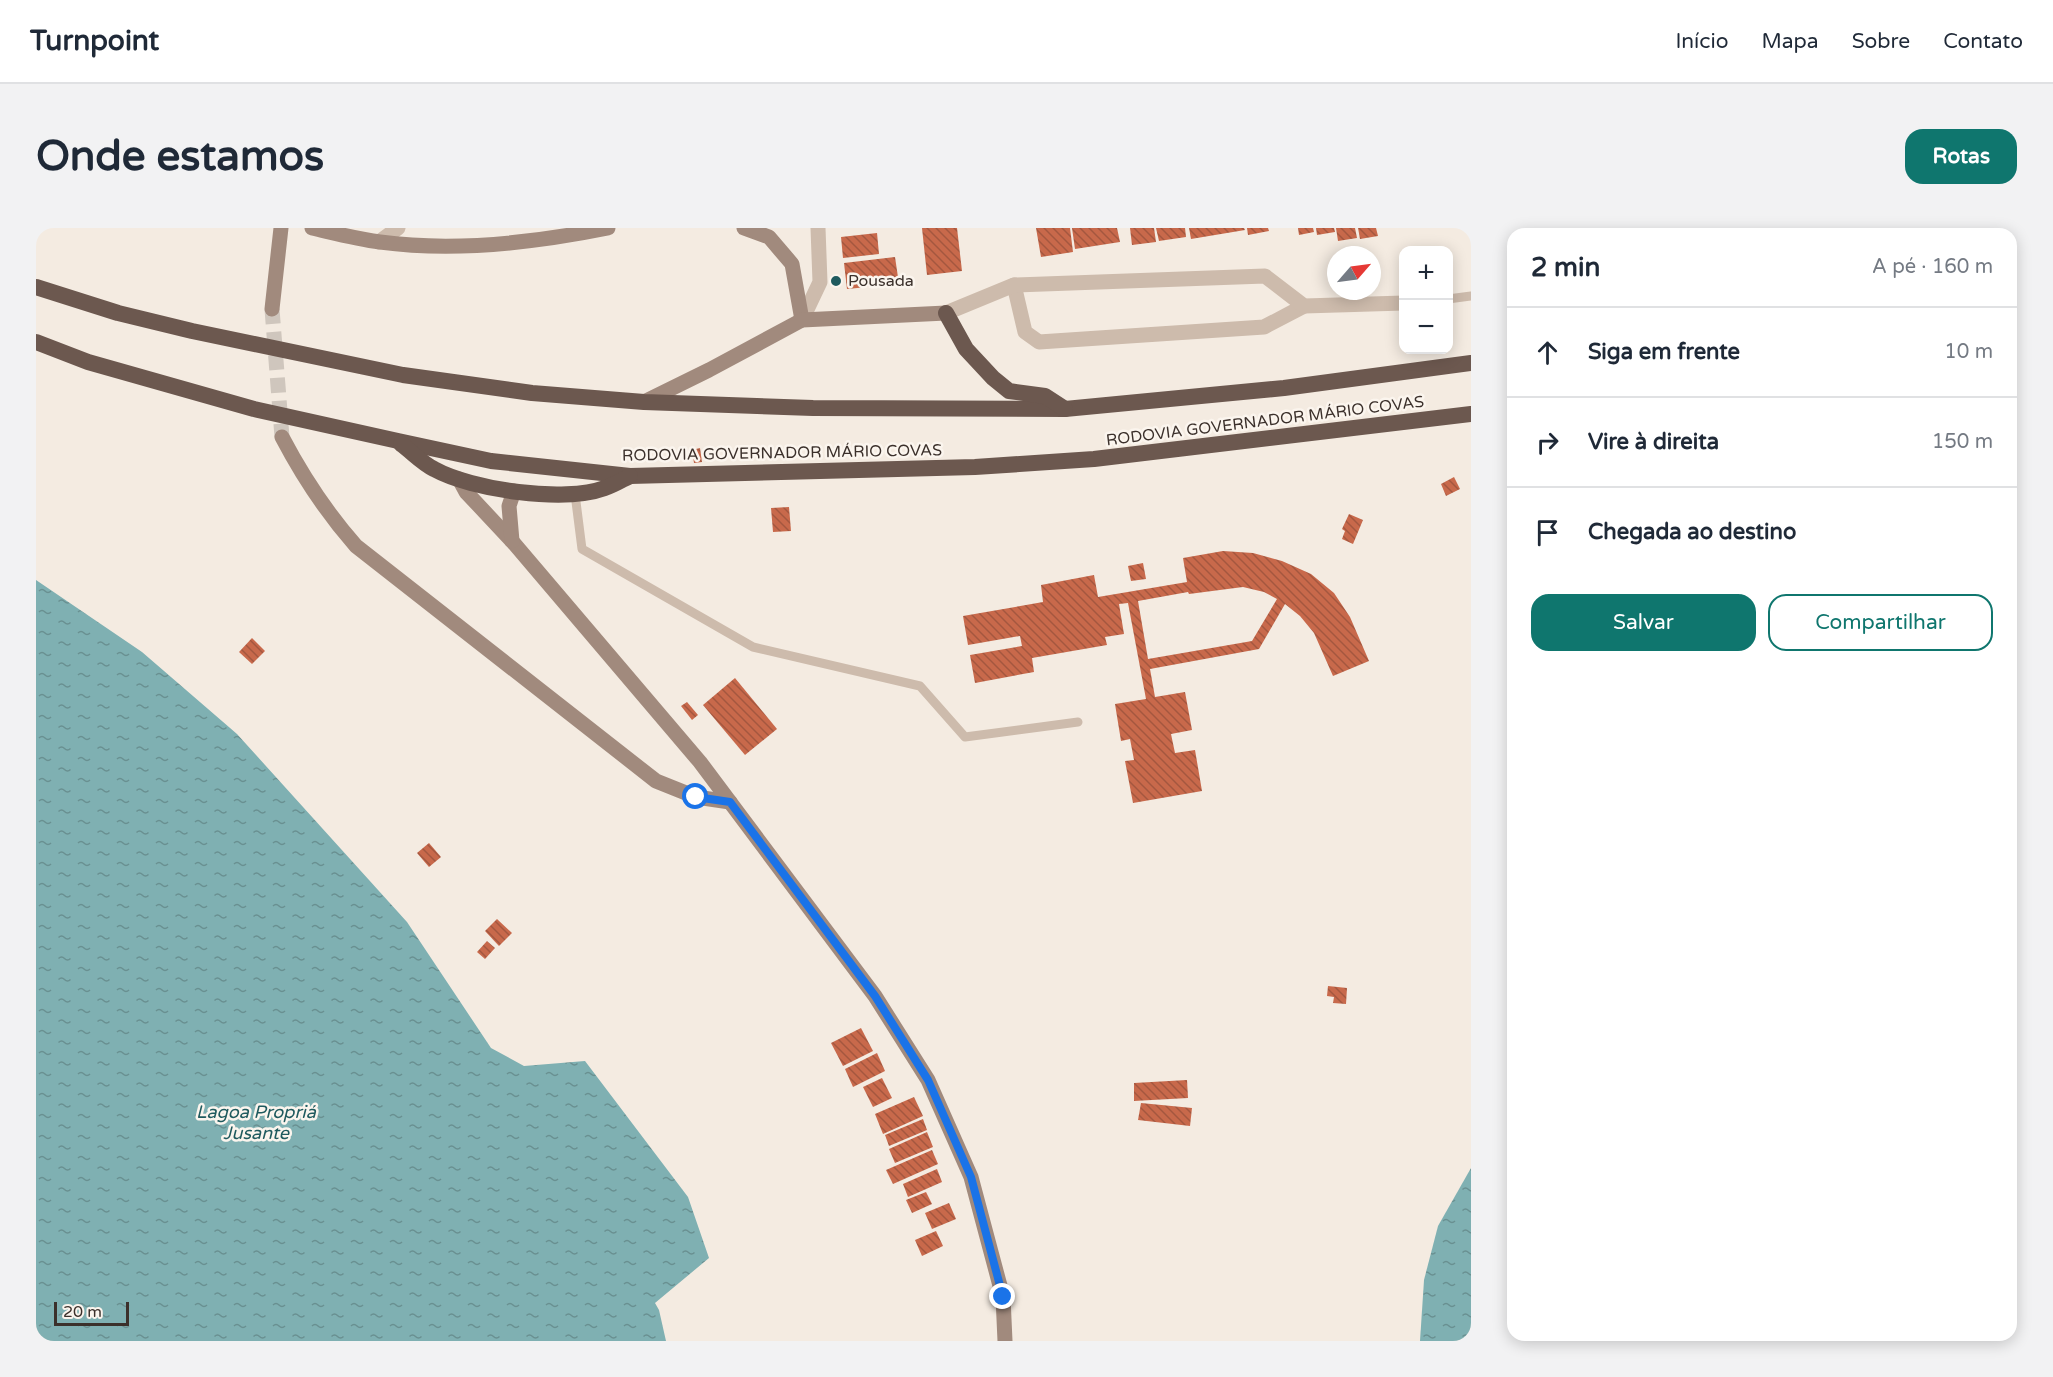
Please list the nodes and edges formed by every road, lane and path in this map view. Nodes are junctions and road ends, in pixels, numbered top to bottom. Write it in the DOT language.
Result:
graph roads {
  1 [pos="281,228"];
  2 [pos="312,228"];
  3 [pos="399,228"];
  4 [pos="608,228"];
  5 [pos="744,228"];
  6 [pos="818,228"];
  7 [pos="379,242"];
  8 [pos="1014,285"];
  9 [pos="36,287"];
  10 [pos="1471,296"];
  11 [pos="1453,298"];
  12 [pos="1399,303"];
  13 [pos="1304,306"];
  14 [pos="272,309"];
  15 [pos="946,313"];
  16 [pos="802,320"];
  17 [pos="36,342"];
  18 [pos="1471,363"];
  19 [pos="644,402"];
  20 [pos="1065,409"];
  21 [pos="1471,414"];
  22 [pos="282,437"];
  23 [pos="398,441"];
  24 [pos="630,476"];
  25 [pos="459,479"];
  26 [pos="514,491"];
  27 [pos="575,494"];
  28 [pos="512,541"];
  29 [pos="1078,722"];
  30 [pos="730,802"];
  31 [pos="1005,1341"];
  1 -- 14 [label="main road"];
  2 -- 7 [label="main road"];
  3 -- 7 [label="street"];
  4 -- 7 [label="main road"];
  5 -- 16 [label="main road"];
  6 -- 16 [label="street"];
  8 -- 13 [label="street"];
  8 -- 13 [label="street"];
  8 -- 15 [label="street"];
  9 -- 19 [label="highway, RODOVIA GOVERNADOR MÁRIO COVAS"];
  10 -- 11 [label="lane"];
  12 -- 13 [label="street"];
  15 -- 16 [label="main road"];
  15 -- 20 [label="highway"];
  16 -- 19 [label="main road"];
  17 -- 23 [label="highway, RODOVIA GOVERNADOR MÁRIO COVAS"];
  18 -- 20 [label="highway, RODOVIA GOVERNADOR MÁRIO COVAS"];
  19 -- 20 [label="highway, RODOVIA GOVERNADOR MÁRIO COVAS"];
  21 -- 24 [label="highway, RODOVIA GOVERNADOR MÁRIO COVAS"];
  22 -- 30 [label="main road"];
  23 -- 24 [label="highway, RODOVIA GOVERNADOR MÁRIO COVAS"];
  23 -- 25 [label="highway"];
  24 -- 27 [label="highway"];
  25 -- 26 [label="highway"];
  25 -- 28 [label="main road"];
  26 -- 27 [label="highway"];
  26 -- 28 [label="main road"];
  27 -- 29 [label="lane"];
  28 -- 30 [label="main road"];
  30 -- 31 [label="main road"];
}
